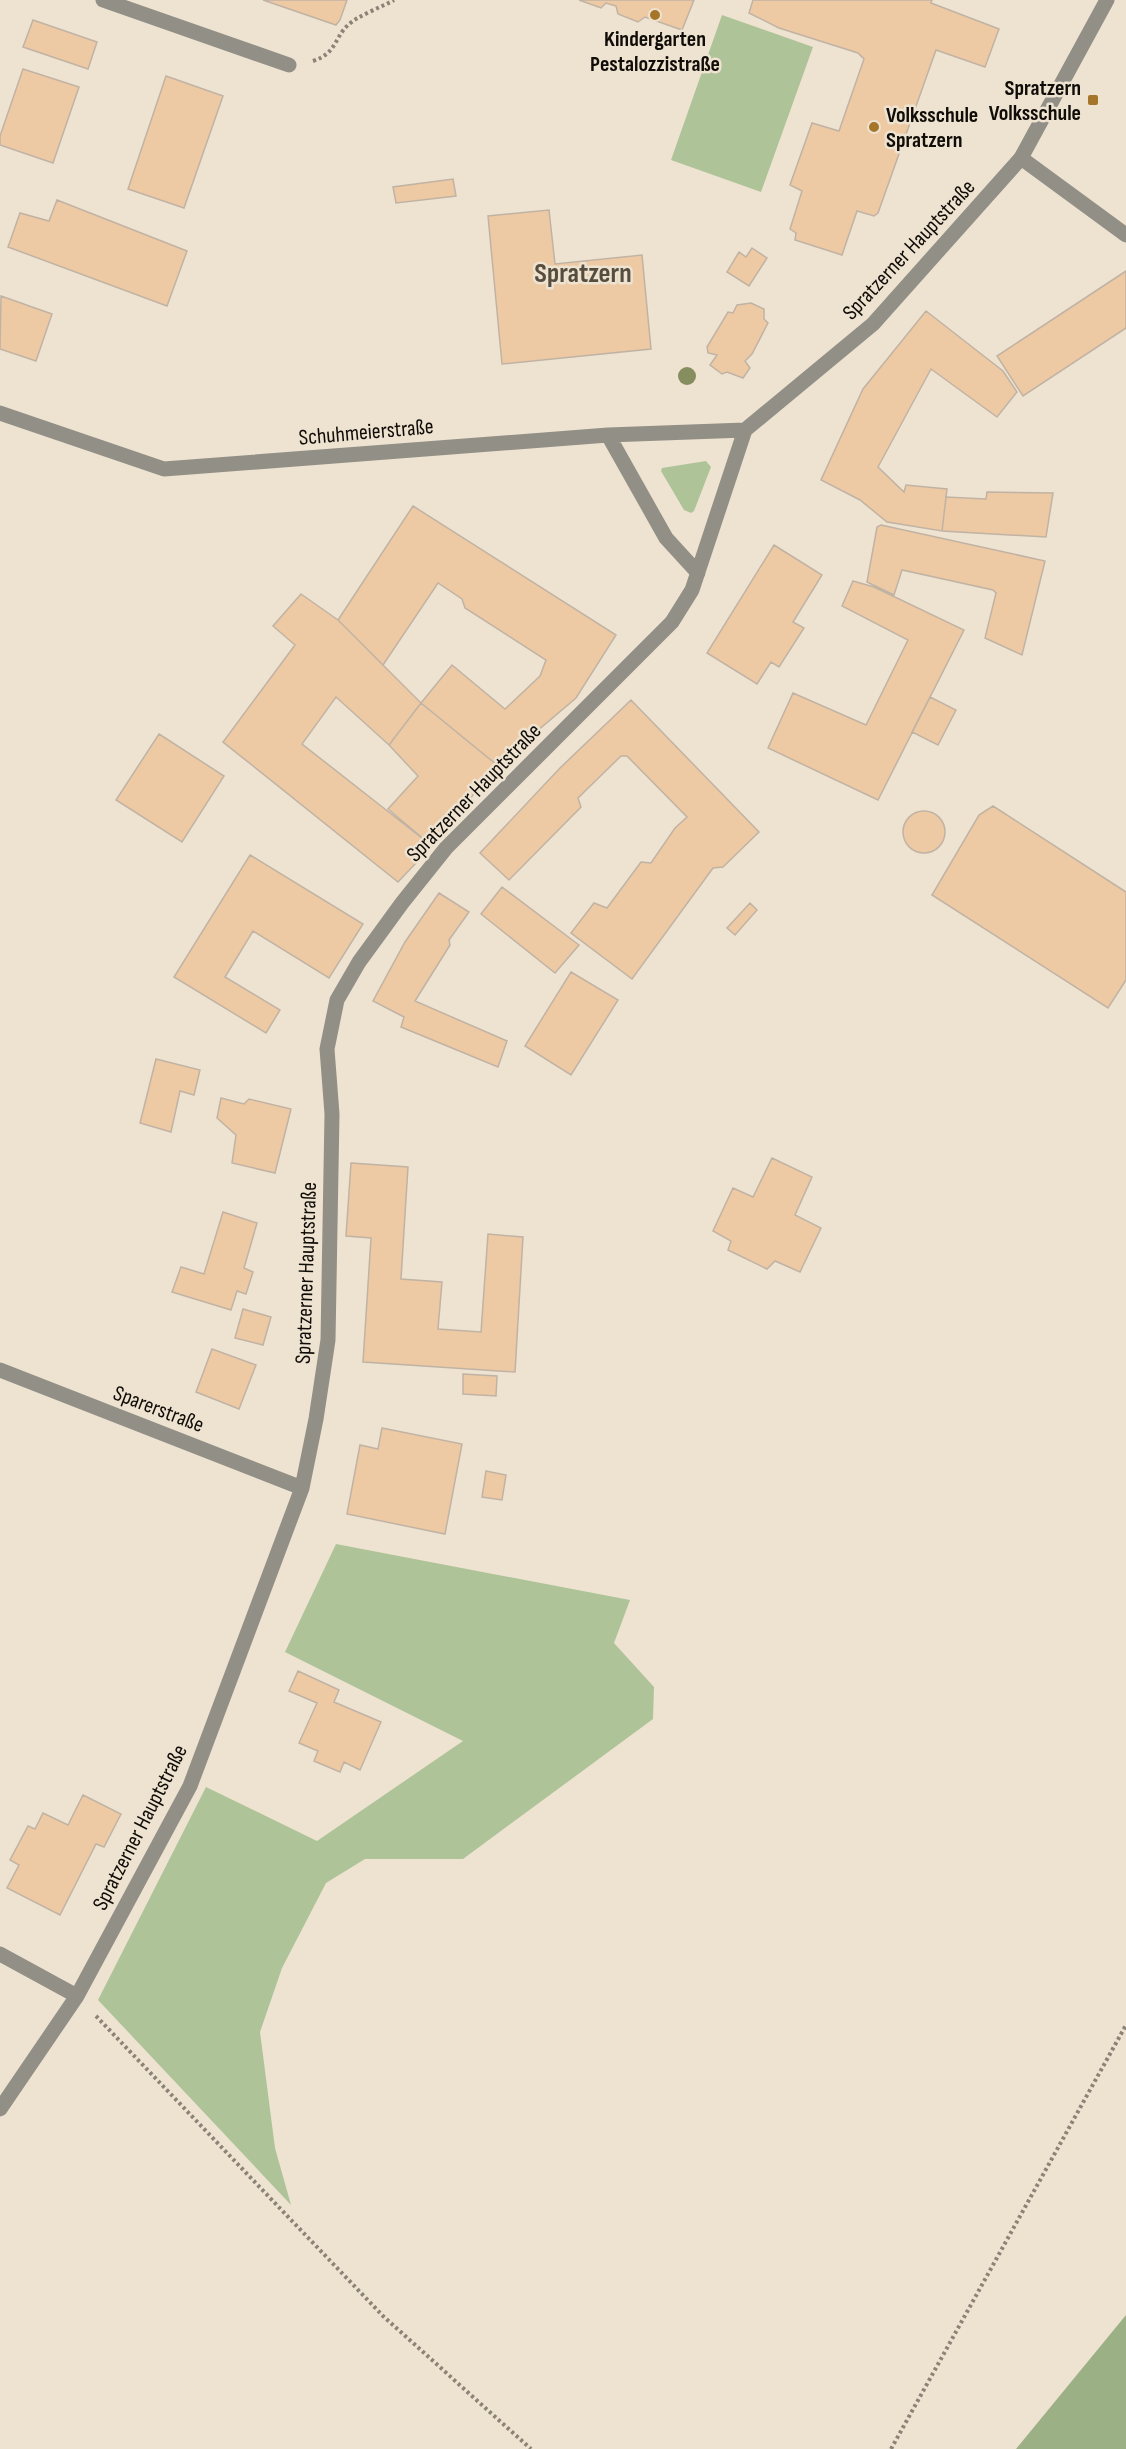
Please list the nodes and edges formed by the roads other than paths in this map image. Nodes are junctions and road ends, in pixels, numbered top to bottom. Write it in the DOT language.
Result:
graph roads {
  1 [pos="103,0"];
  2 [pos="1107,0"];
  3 [pos="289,64"];
  4 [pos="1021,159"];
  5 [pos="1126,236"];
  6 [pos="0,413"];
  7 [pos="745,430"];
  8 [pos="608,435"];
  9 [pos="698,573"];
  10 [pos="0,1370"];
  11 [pos="302,1488"];
  12 [pos="0,1954"];
  13 [pos="77,1996"];
  14 [pos="0,2109"];
  1 -- 3 [label="street"];
  2 -- 4 [label="street, Spratzerner Hauptstraße"];
  4 -- 5 [label="street"];
  4 -- 7 [label="street, Spratzerner Hauptstraße"];
  6 -- 8 [label="street, Schuhmeierstraße"];
  7 -- 8 [label="street, Schuhmeierstraße"];
  7 -- 9 [label="street, Spratzerner Hauptstraße"];
  8 -- 9 [label="street"];
  9 -- 11 [label="street, Spratzerner Hauptstraße"];
  10 -- 11 [label="street, Sparerstraße"];
  11 -- 13 [label="street, Spratzerner Hauptstraße"];
  12 -- 13 [label="street"];
  13 -- 14 [label="street, Spratzerner Hauptstraße"];
}
